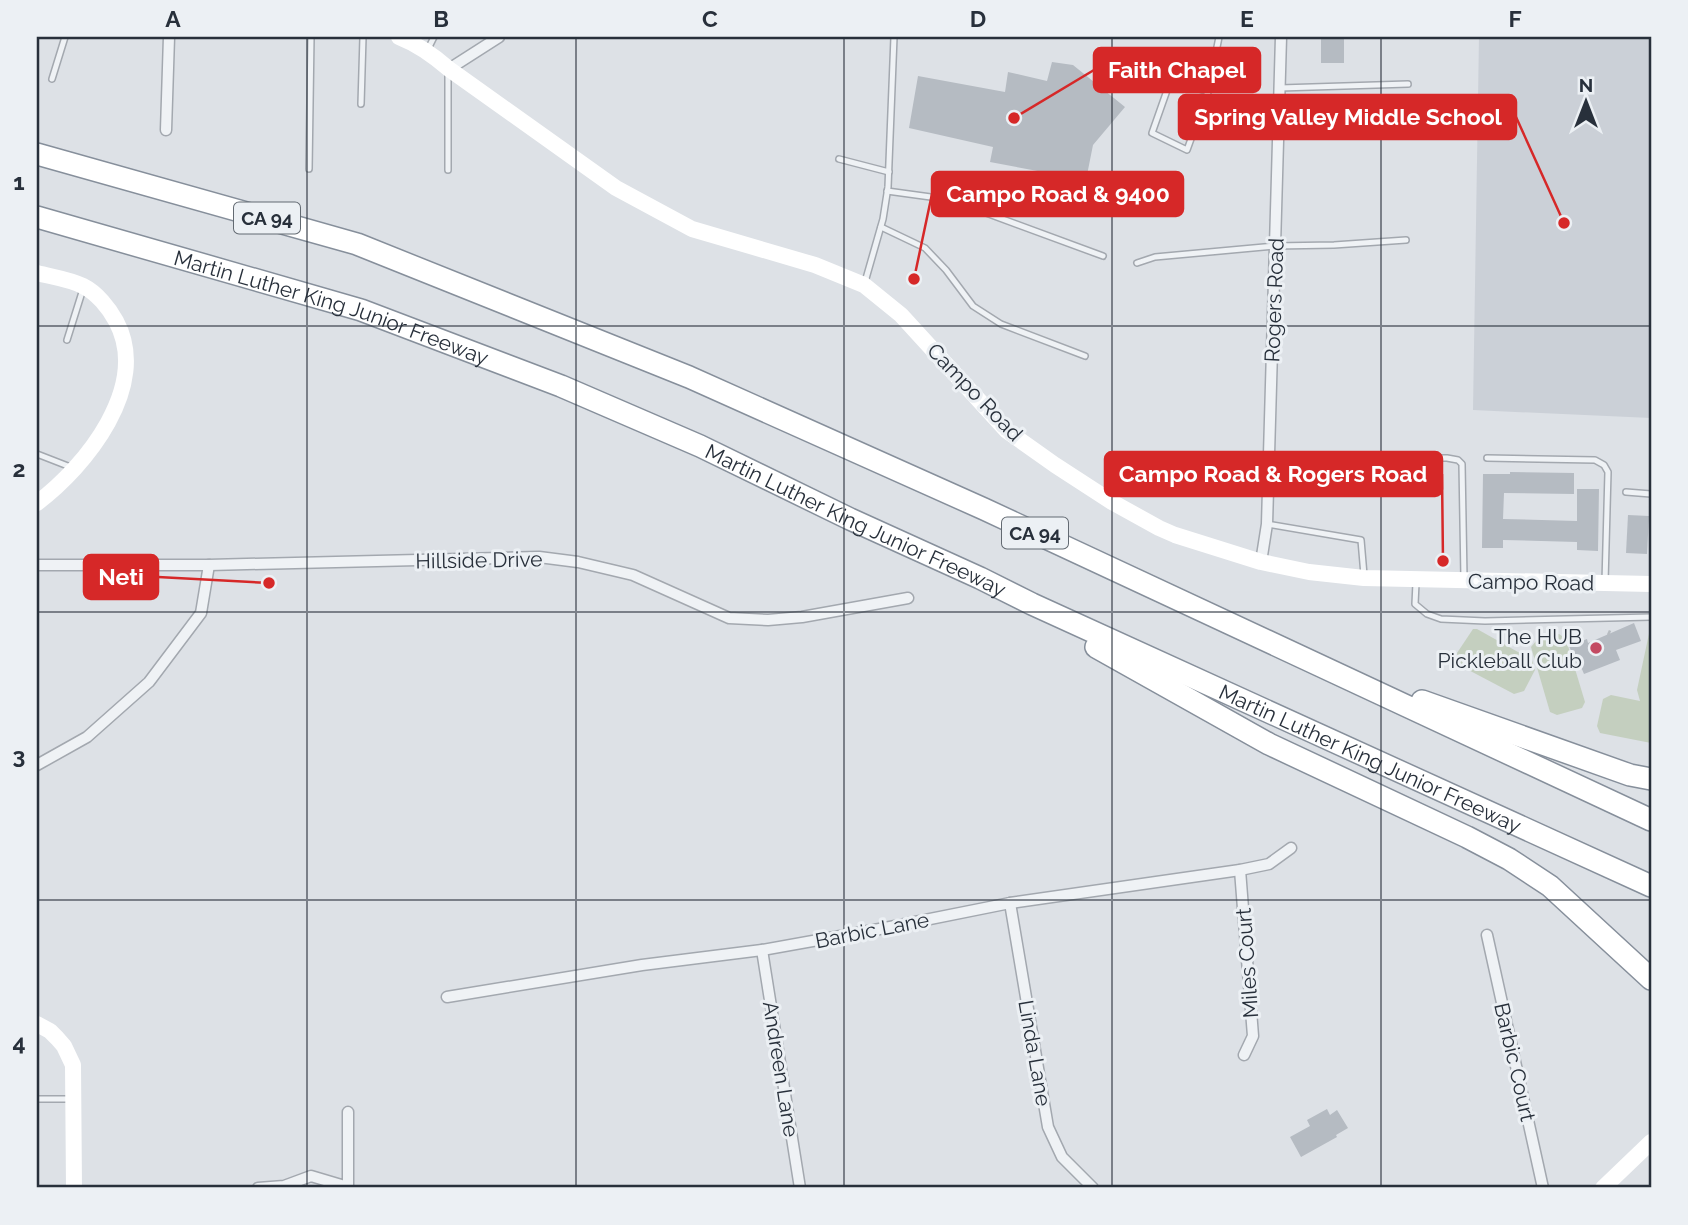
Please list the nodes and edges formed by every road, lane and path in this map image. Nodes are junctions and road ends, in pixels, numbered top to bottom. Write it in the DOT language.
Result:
graph roads {
  1 [pos="65,37"];
  2 [pos="169,37"];
  3 [pos="311,37"];
  4 [pos="363,37"];
  5 [pos="399,37"];
  6 [pos="434,37"];
  7 [pos="499,37"];
  8 [pos="894,37"];
  9 [pos="1219,37"];
  10 [pos="1282,37"];
  11 [pos="427,52"];
  12 [pos="449,69"];
  13 [pos="52,79"];
  14 [pos="1408,84"];
  15 [pos="1280,88"];
  16 [pos="1208,92"];
  17 [pos="361,104"];
  18 [pos="166,130"];
  19 [pos="37,143"];
  20 [pos="37,154"];
  21 [pos="839,159"];
  22 [pos="309,169"];
  23 [pos="447,170"];
  24 [pos="888,172"];
  25 [pos="122,177"];
  26 [pos="887,191"];
  27 [pos="37,220"];
  28 [pos="881,227"];
  29 [pos="1406,240"];
  30 [pos="1275,246"];
  31 [pos="1103,256"];
  32 [pos="1137,263"];
  33 [pos="37,273"];
  34 [pos="864,285"];
  35 [pos="84,286"];
  36 [pos="67,340"];
  37 [pos="1085,356"];
  38 [pos="37,454"];
  39 [pos="1371,458"];
  40 [pos="1488,458"];
  41 [pos="76,469"];
  42 [pos="1626,492"];
  43 [pos="1651,494"];
  44 [pos="37,503"];
  45 [pos="1268,524"];
  46 [pos="1261,562"];
  47 [pos="37,565"];
  48 [pos="209,565"];
  49 [pos="980,578"];
  50 [pos="1364,578"];
  51 [pos="1416,580"];
  52 [pos="1465,581"];
  53 [pos="1605,583"];
  54 [pos="1651,584"];
  55 [pos="908,598"];
  56 [pos="1651,617"];
  57 [pos="1335,674"];
  58 [pos="37,765"];
  59 [pos="1651,779"];
  60 [pos="1651,820"];
  61 [pos="1291,848"];
  62 [pos="1240,870"];
  63 [pos="1651,886"];
  64 [pos="1010,903"];
  65 [pos="1487,935"];
  66 [pos="762,950"];
  67 [pos="1651,979"];
  68 [pos="447,997"];
  69 [pos="37,1024"];
  70 [pos="1244,1055"];
  71 [pos="37,1099"];
  72 [pos="73,1099"];
  73 [pos="348,1112"];
  74 [pos="1651,1142"];
  75 [pos="74,1188"];
  76 [pos="258,1188"];
  77 [pos="800,1188"];
  78 [pos="1093,1188"];
  79 [pos="1543,1188"];
  80 [pos="1603,1188"];
  1 -- 13 [label="lane"];
  2 -- 18 [label="street"];
  3 -- 22 [label="lane"];
  4 -- 17 [label="lane"];
  5 -- 11 [label="main road, Campo Road"];
  6 -- 11 [label="lane"];
  7 -- 12 [label="street"];
  8 -- 24 [label="lane"];
  9 -- 16 [label="lane"];
  10 -- 15 [label="street, Rogers Road"];
  11 -- 12 [label="main road, Campo Road"];
  12 -- 23 [label="lane"];
  12 -- 34 [label="main road, Campo Road"];
  14 -- 15 [label="lane"];
  15 -- 30 [label="street, Rogers Road"];
  16 -- 16 [label="lane"];
  19 -- 25 [label="highway"];
  20 -- 25 [label="highway, CA 94"];
  21 -- 24 [label="lane"];
  24 -- 26 [label="lane"];
  25 -- 57 [label="highway, CA 94"];
  26 -- 28 [label="lane"];
  26 -- 31 [label="lane"];
  27 -- 49 [label="highway, Martin Luther King Junior Freeway"];
  28 -- 34 [label="lane"];
  28 -- 37 [label="lane"];
  29 -- 30 [label="lane"];
  30 -- 32 [label="lane"];
  30 -- 45 [label="street, Rogers Road"];
  33 -- 35 [label="main road"];
  34 -- 46 [label="main road, Campo Road"];
  35 -- 36 [label="lane"];
  35 -- 41 [label="main road"];
  38 -- 41 [label="lane"];
  39 -- 52 [label="lane"];
  40 -- 53 [label="lane"];
  41 -- 44 [label="main road"];
  42 -- 43 [label="lane"];
  45 -- 46 [label="street, Rogers Road"];
  45 -- 50 [label="lane"];
  46 -- 50 [label="main road, Campo Road"];
  47 -- 48 [label="street, Hillside Drive"];
  48 -- 55 [label="street, Hillside Drive"];
  48 -- 58 [label="street"];
  49 -- 63 [label="highway, Martin Luther King Junior Freeway"];
  49 -- 67 [label="highway"];
  50 -- 51 [label="main road, Campo Road"];
  51 -- 52 [label="main road, Campo Road"];
  51 -- 56 [label="lane"];
  52 -- 53 [label="main road, Campo Road"];
  53 -- 54 [label="main road, Campo Road"];
  57 -- 59 [label="highway"];
  57 -- 60 [label="highway, CA 94"];
  61 -- 62 [label="street, Barbic Lane"];
  62 -- 64 [label="street, Barbic Lane"];
  62 -- 70 [label="street, Miles Court"];
  64 -- 66 [label="street, Barbic Lane"];
  64 -- 78 [label="street, Linda Lane"];
  65 -- 79 [label="street, Barbic Court"];
  66 -- 68 [label="street, Barbic Lane"];
  66 -- 77 [label="street, Andreen Lane"];
  69 -- 72 [label="main road"];
  71 -- 72 [label="lane"];
  72 -- 75 [label="main road"];
  73 -- 76 [label="street"];
  74 -- 80 [label="main road"];
}
